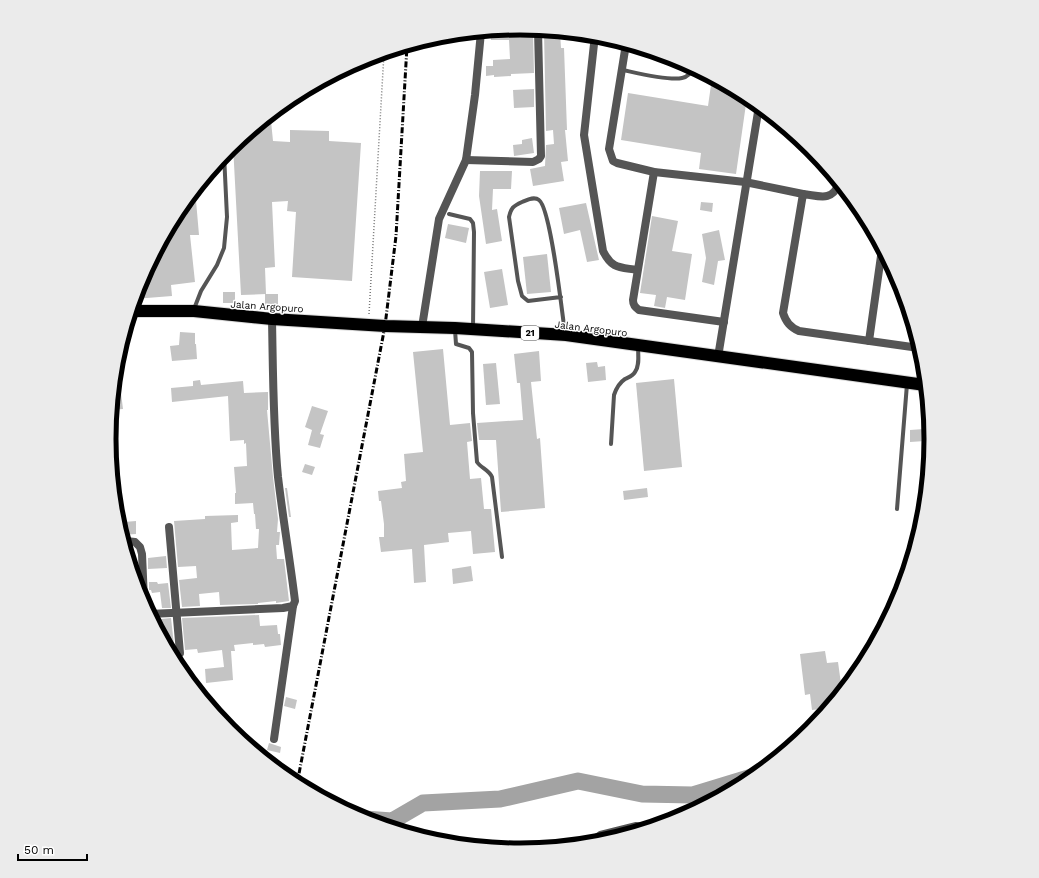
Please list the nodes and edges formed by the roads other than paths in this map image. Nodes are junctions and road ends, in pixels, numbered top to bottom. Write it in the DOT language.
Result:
graph roads {
  1 [pos="538,36"];
  2 [pos="482,37"];
  3 [pos="594,42"];
  4 [pos="625,49"];
  5 [pos="623,70"];
  6 [pos="690,73"];
  7 [pos="758,113"];
  8 [pos="466,160"];
  9 [pos="224,164"];
  10 [pos="654,172"];
  11 [pos="746,182"];
  12 [pos="836,189"];
  13 [pos="803,194"];
  14 [pos="449,214"];
  15 [pos="881,258"];
  16 [pos="637,270"];
  17 [pos="561,297"];
  18 [pos="137,310"];
  19 [pos="194,311"];
  20 [pos="272,319"];
  21 [pos="724,322"];
  22 [pos="422,327"];
  23 [pos="455,328"];
  24 [pos="473,329"];
  25 [pos="566,336"];
  26 [pos="869,341"];
  27 [pos="638,346"];
  28 [pos="913,347"];
  29 [pos="718,357"];
  30 [pos="907,383"];
  31 [pos="920,384"];
  32 [pos="611,444"];
  33 [pos="897,509"];
  34 [pos="169,527"];
  35 [pos="128,541"];
  36 [pos="502,556"];
  37 [pos="143,587"];
  38 [pos="293,606"];
  39 [pos="176,613"];
  40 [pos="155,614"];
  41 [pos="180,653"];
  42 [pos="274,739"];
  43 [pos="640,824"];
  44 [pos="599,835"];
  1 -- 8 [label="street"];
  2 -- 8 [label="street"];
  3 -- 16 [label="street"];
  4 -- 5 [label="street"];
  5 -- 6 [label="lane"];
  5 -- 10 [label="street"];
  7 -- 11 [label="street"];
  8 -- 22 [label="street"];
  9 -- 19 [label="lane"];
  10 -- 11 [label="street"];
  10 -- 16 [label="street"];
  11 -- 13 [label="street"];
  11 -- 21 [label="street"];
  12 -- 13 [label="street"];
  13 -- 26 [label="street"];
  14 -- 24 [label="lane"];
  15 -- 26 [label="street"];
  16 -- 21 [label="street"];
  17 -- 17 [label="lane"];
  17 -- 25 [label="lane"];
  18 -- 19 [label="highway, Jalan Argopuro / 21"];
  19 -- 20 [label="highway, Jalan Argopuro / 21"];
  20 -- 22 [label="highway, Jalan Argopuro / 21"];
  20 -- 38 [label="street"];
  21 -- 29 [label="street"];
  22 -- 23 [label="highway, Jalan Argopuro / 21"];
  23 -- 24 [label="highway, Jalan Argopuro / 21"];
  23 -- 36 [label="lane"];
  24 -- 25 [label="highway, Jalan Argopuro / 21"];
  25 -- 27 [label="highway, Jalan Argopuro / 21"];
  26 -- 28 [label="street"];
  27 -- 29 [label="highway, Jalan Argopuro / 21"];
  27 -- 32 [label="lane"];
  29 -- 30 [label="highway, Jalan Argopuro / 21"];
  30 -- 31 [label="highway, Jalan Argopuro / 21"];
  30 -- 33 [label="lane"];
  34 -- 39 [label="street"];
  35 -- 37 [label="street"];
  38 -- 39 [label="street"];
  38 -- 42 [label="street"];
  39 -- 40 [label="street"];
  39 -- 41 [label="street"];
  43 -- 44 [label="lane"];
}
